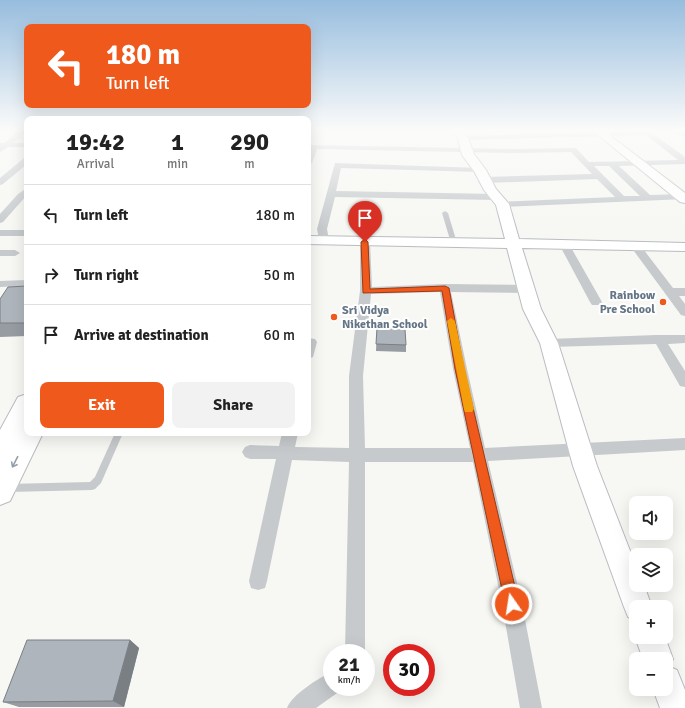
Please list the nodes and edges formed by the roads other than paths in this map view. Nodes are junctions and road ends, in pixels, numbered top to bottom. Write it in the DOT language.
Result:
graph roads {
  1 [pos="23,163"];
  2 [pos="474,163"];
  3 [pos="638,163"];
  4 [pos="639,163"];
  5 [pos="588,164"];
  6 [pos="612,164"];
  7 [pos="338,165"];
  8 [pos="483,175"];
  9 [pos="600,176"];
  10 [pos="0,182"];
  11 [pos="24,194"];
  12 [pos="331,194"];
  13 [pos="648,198"];
  14 [pos="684,198"];
  15 [pos="622,199"];
  16 [pos="499,200"];
  17 [pos="445,214"];
  18 [pos="0,220"];
  19 [pos="0,224"];
  20 [pos="24,224"];
  21 [pos="0,233"];
  22 [pos="24,233"];
  23 [pos="311,240"];
  24 [pos="324,240"];
  25 [pos="365,242"];
  26 [pos="454,243"];
  27 [pos="514,244"];
  28 [pos="564,244"];
  29 [pos="636,247"];
  30 [pos="685,247"];
  31 [pos="0,253"];
  32 [pos="15,253"];
  33 [pos="24,283"];
  34 [pos="0,284"];
  35 [pos="445,288"];
  36 [pos="527,289"];
  37 [pos="366,291"];
  38 [pos="670,292"];
  39 [pos="685,292"];
  40 [pos="596,302"];
  41 [pos="685,312"];
  42 [pos="659,339"];
  43 [pos="685,339"];
  44 [pos="548,343"];
  45 [pos="685,382"];
  46 [pos="24,410"];
  47 [pos="28,436"];
  48 [pos="118,436"];
  49 [pos="289,436"];
  50 [pos="685,444"];
  51 [pos="580,449"];
  52 [pos="250,452"];
  53 [pos="285,453"];
  54 [pos="0,454"];
  55 [pos="357,455"];
  56 [pos="479,455"];
  57 [pos="1,490"];
  58 [pos="258,581"];
  59 [pos="635,600"];
  60 [pos="355,644"];
  61 [pos="323,690"];
  62 [pos="672,696"];
  63 [pos="298,708"];
  64 [pos="531,708"];
  65 [pos="676,708"];
  1 -- 10 [label="street"];
  2 -- 8 [label="street"];
  3 -- 6 [label="street"];
  4 -- 14 [label="street"];
  5 -- 6 [label="street"];
  5 -- 9 [label="street"];
  6 -- 13 [label="street"];
  7 -- 8 [label="street"];
  7 -- 12 [label="street"];
  8 -- 9 [label="street"];
  8 -- 16 [label="street"];
  9 -- 15 [label="street"];
  11 -- 18 [label="street"];
  12 -- 16 [label="street"];
  12 -- 24 [label="street"];
  13 -- 14 [label="street"];
  13 -- 15 [label="street"];
  15 -- 16 [label="street"];
  16 -- 27 [label="street"];
  17 -- 26 [label="lane"];
  19 -- 20 [label="street"];
  21 -- 22 [label="street"];
  23 -- 24 [label="street"];
  24 -- 25 [label="street"];
  25 -- 26 [label="street"];
  25 -- 37 [label="street"];
  26 -- 27 [label="street"];
  27 -- 28 [label="street"];
  27 -- 36 [label="street"];
  28 -- 29 [label="street"];
  28 -- 40 [label="street"];
  29 -- 30 [label="street"];
  29 -- 38 [label="street"];
  31 -- 32 [label="street"];
  33 -- 34 [label="street"];
  35 -- 36 [label="street"];
  35 -- 37 [label="street"];
  35 -- 56 [label="street"];
  36 -- 44 [label="street"];
  37 -- 55 [label="street"];
  38 -- 39 [label="street"];
  38 -- 41 [label="street"];
  42 -- 43 [label="street"];
  42 -- 44 [label="street"];
  42 -- 45 [label="street"];
  44 -- 51 [label="street"];
  46 -- 54 [label="highway"];
  47 -- 57 [label="highway, one-way"];
  48 -- 57 [label="lane"];
  49 -- 53 [label="street"];
  50 -- 51 [label="street"];
  51 -- 56 [label="street"];
  51 -- 59 [label="street"];
  52 -- 53 [label="street"];
  53 -- 55 [label="street"];
  53 -- 58 [label="street"];
  55 -- 56 [label="street"];
  55 -- 60 [label="street"];
  56 -- 64 [label="street"];
  61 -- 63 [label="street"];
  62 -- 65 [label="street"];
}
